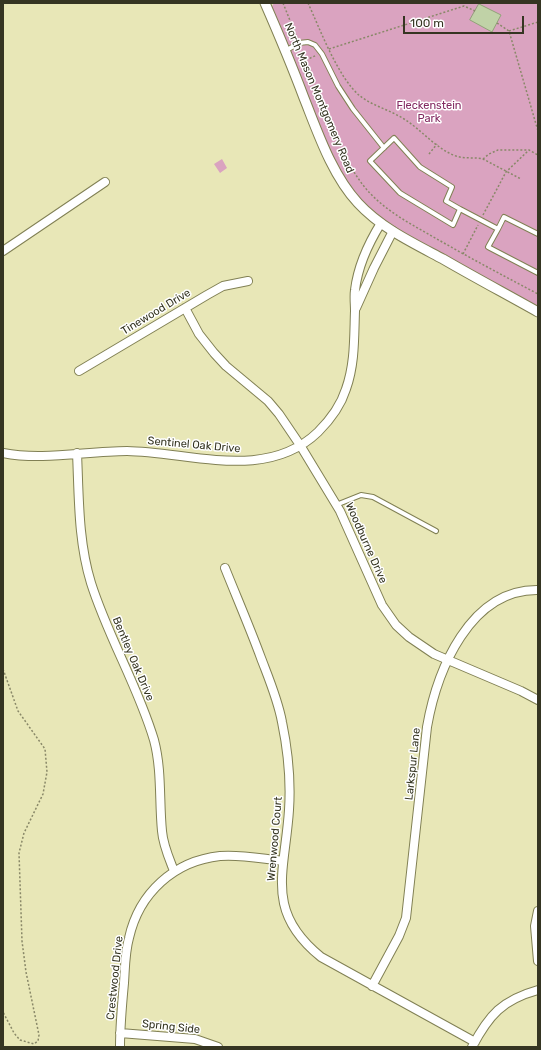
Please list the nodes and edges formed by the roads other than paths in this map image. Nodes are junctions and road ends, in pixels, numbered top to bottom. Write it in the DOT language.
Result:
graph roads {
  1 [pos="265,3"];
  2 [pos="286,51"];
  3 [pos="384,148"];
  4 [pos="105,182"];
  5 [pos="460,209"];
  6 [pos="381,223"];
  7 [pos="498,229"];
  8 [pos="393,232"];
  9 [pos="538,234"];
  10 [pos="3,251"];
  11 [pos="538,273"];
  12 [pos="248,281"];
  13 [pos="185,308"];
  14 [pos="355,311"];
  15 [pos="538,312"];
  16 [pos="79,371"];
  17 [pos="300,445"];
  18 [pos="3,453"];
  19 [pos="77,453"];
  20 [pos="336,505"];
  21 [pos="436,531"];
  22 [pos="225,568"];
  23 [pos="538,590"];
  24 [pos="448,660"];
  25 [pos="538,700"];
  26 [pos="283,861"];
  27 [pos="174,871"];
  28 [pos="538,910"];
  29 [pos="538,961"];
  30 [pos="372,986"];
  31 [pos="538,990"];
  32 [pos="120,1033"];
  33 [pos="473,1044"];
  34 [pos="120,1047"];
  35 [pos="218,1047"];
  1 -- 2 [label="street, North Mason Montgomery Road"];
  2 -- 3 [label="lane"];
  2 -- 6 [label="street, North Mason Montgomery Road"];
  3 -- 5 [label="lane"];
  3 -- 5 [label="lane"];
  4 -- 10 [label="street"];
  5 -- 7 [label="lane"];
  6 -- 8 [label="street, North Mason Montgomery Road"];
  6 -- 14 [label="street, Sentinel Oak Drive"];
  7 -- 9 [label="lane"];
  7 -- 11 [label="lane"];
  8 -- 14 [label="street, Sentinel Oak Drive"];
  8 -- 15 [label="street, North Mason Montgomery Road"];
  12 -- 13 [label="street, Tinewood Drive"];
  13 -- 16 [label="street, Tinewood Drive"];
  13 -- 17 [label="street, Woodburne Drive"];
  14 -- 17 [label="street, Sentinel Oak Drive"];
  17 -- 19 [label="street, Sentinel Oak Drive"];
  17 -- 20 [label="street, Woodburne Drive"];
  18 -- 19 [label="street, Sentinel Oak Drive"];
  19 -- 27 [label="street, Bentley Oak Drive"];
  20 -- 21 [label="lane"];
  20 -- 24 [label="street, Woodburne Drive"];
  22 -- 26 [label="street, Wrenwood Court"];
  23 -- 24 [label="street, Larkspur Lane"];
  24 -- 25 [label="street, Woodburne Drive"];
  24 -- 30 [label="street, Larkspur Lane"];
  26 -- 27 [label="street, Crestwood Drive"];
  26 -- 30 [label="street, Wrenwood Court"];
  27 -- 32 [label="street, Crestwood Drive"];
  28 -- 29 [label="street"];
  30 -- 33 [label="street, Wrenwood Court"];
  31 -- 33 [label="street"];
  32 -- 34 [label="street, Crestwood Drive"];
  32 -- 35 [label="street, Spring Side"];
}
